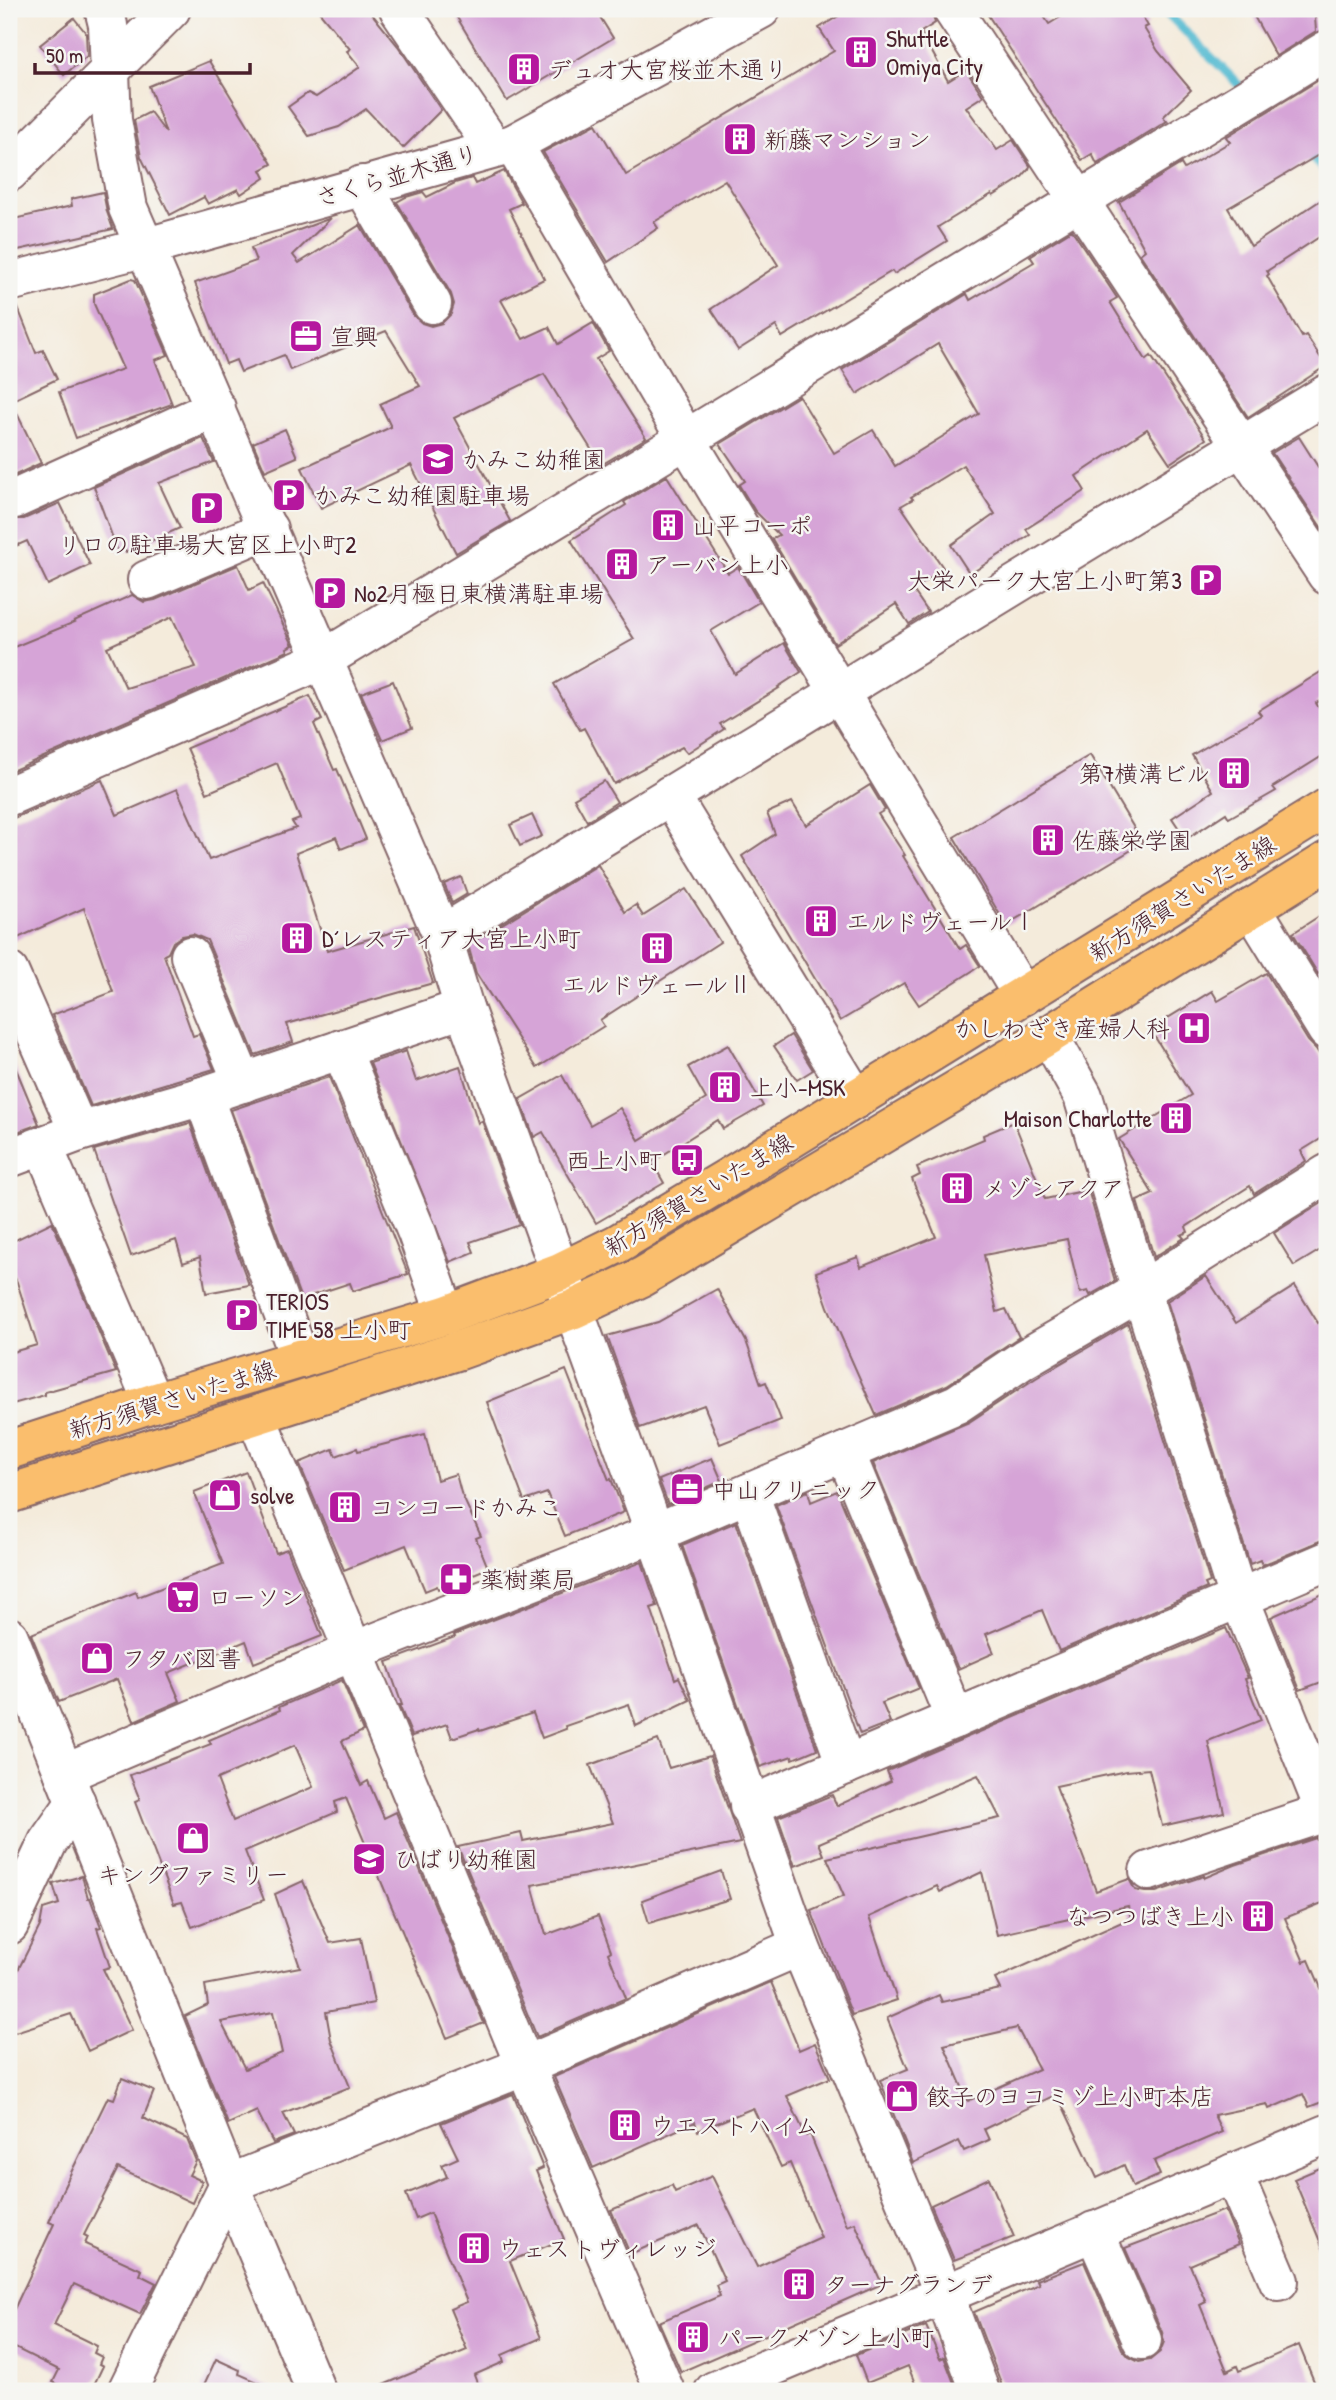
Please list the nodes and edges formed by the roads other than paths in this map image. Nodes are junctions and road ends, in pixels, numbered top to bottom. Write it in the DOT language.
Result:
graph roads {
  1 [pos="104,9"];
  2 [pos="171,9"];
  3 [pos="399,9"];
  4 [pos="761,9"];
  5 [pos="952,9"];
  6 [pos="1327,50"];
  7 [pos="110,69"];
  8 [pos="503,145"];
  9 [pos="9,172"];
  10 [pos="362,185"];
  11 [pos="1079,202"];
  12 [pos="147,247"];
  13 [pos="9,282"];
  14 [pos="432,304"];
  15 [pos="1327,394"];
  16 [pos="216,408"];
  17 [pos="686,439"];
  18 [pos="1242,445"];
  19 [pos="15,499"];
  20 [pos="268,529"];
  21 [pos="1327,575"];
  22 [pos="147,580"];
  23 [pos="324,659"];
  24 [pos="839,691"];
  25 [pos="670,795"];
  26 [pos="9,796"];
  27 [pos="1327,808"];
  28 [pos="1327,860"];
  29 [pos="1252,908"];
  30 [pos="442,934"];
  31 [pos="190,956"];
  32 [pos="9,972"];
  33 [pos="1023,996"];
  34 [pos="464,1008"];
  35 [pos="1327,1030"];
  36 [pos="1049,1035"];
  37 [pos="341,1049"];
  38 [pos="243,1083"];
  39 [pos="203,1096"];
  40 [pos="856,1099"];
  41 [pos="79,1132"];
  42 [pos="26,1152"];
  43 [pos="1327,1174"];
  44 [pos="560,1272"];
  45 [pos="1141,1290"];
  46 [pos="574,1309"];
  47 [pos="446,1315"];
  48 [pos="300,1359"];
  49 [pos="153,1404"];
  50 [pos="256,1416"];
  51 [pos="9,1450"];
  52 [pos="845,1452"];
  53 [pos="748,1493"];
  54 [pos="9,1494"];
  55 [pos="655,1533"];
  56 [pos="1327,1561"];
  57 [pos="1239,1598"];
  58 [pos="9,1637"];
  59 [pos="354,1651"];
  60 [pos="19,1691"];
  61 [pos="955,1719"];
  62 [pos="846,1765"];
  63 [pos="70,1788"];
  64 [pos="1323,1794"];
  65 [pos="749,1805"];
  66 [pos="1149,1871"];
  67 [pos="9,1925"];
  68 [pos="800,1946"];
  69 [pos="526,2066"];
  70 [pos="1327,2134"];
  71 [pos="1233,2174"];
  72 [pos="229,2184"];
  73 [pos="1094,2231"];
  74 [pos="1279,2281"];
  75 [pos="944,2294"];
  76 [pos="1142,2340"];
  77 [pos="127,2391"];
  78 [pos="316,2391"];
  79 [pos="665,2391"];
  80 [pos="714,2391"];
  81 [pos="980,2391"];
  1 -- 7 [label="street"];
  2 -- 7 [label="street"];
  3 -- 8 [label="street"];
  4 -- 8 [label="street, さくら並木通り"];
  5 -- 11 [label="street"];
  6 -- 11 [label="street"];
  7 -- 9 [label="street"];
  7 -- 12 [label="street"];
  8 -- 10 [label="street, さくら並木通り"];
  8 -- 17 [label="street"];
  10 -- 12 [label="street, さくら並木通り"];
  10 -- 14 [label="street"];
  11 -- 17 [label="street"];
  11 -- 18 [label="street"];
  12 -- 13 [label="street, さくら並木通り"];
  12 -- 16 [label="street"];
  15 -- 18 [label="street"];
  16 -- 19 [label="street"];
  16 -- 20 [label="street"];
  17 -- 23 [label="street"];
  17 -- 24 [label="street"];
  18 -- 21 [label="street"];
  18 -- 24 [label="street"];
  20 -- 22 [label="street"];
  20 -- 23 [label="street"];
  23 -- 26 [label="street"];
  23 -- 30 [label="street"];
  24 -- 25 [label="street"];
  24 -- 33 [label="street"];
  25 -- 30 [label="street"];
  25 -- 40 [label="street"];
  27 -- 33 [label="main road, 新方須賀さいたま線"];
  28 -- 29 [label="main road, 新方須賀さいたま線"];
  29 -- 35 [label="street"];
  29 -- 36 [label="main road, 新方須賀さいたま線"];
  30 -- 34 [label="street"];
  31 -- 38 [label="street"];
  32 -- 41 [label="street"];
  33 -- 40 [label="main road, 新方須賀さいたま線"];
  34 -- 37 [label="street"];
  34 -- 44 [label="street"];
  36 -- 45 [label="street"];
  36 -- 46 [label="main road, 新方須賀さいたま線"];
  37 -- 38 [label="street"];
  37 -- 47 [label="street"];
  38 -- 39 [label="street"];
  39 -- 41 [label="street"];
  39 -- 48 [label="street"];
  40 -- 44 [label="main road, 新方須賀さいたま線"];
  41 -- 42 [label="street"];
  42 -- 49 [label="street"];
  43 -- 45 [label="street"];
  44 -- 46 [label="street"];
  44 -- 47 [label="main road, 新方須賀さいたま線"];
  45 -- 52 [label="street"];
  45 -- 57 [label="street"];
  46 -- 50 [label="main road, 新方須賀さいたま線"];
  46 -- 55 [label="street"];
  47 -- 48 [label="main road, 新方須賀さいたま線"];
  48 -- 49 [label="main road, 新方須賀さいたま線"];
  49 -- 51 [label="main road, 新方須賀さいたま線"];
  50 -- 54 [label="main road, 新方須賀さいたま線"];
  50 -- 59 [label="street"];
  52 -- 53 [label="street"];
  52 -- 61 [label="street"];
  53 -- 55 [label="street"];
  53 -- 62 [label="street"];
  55 -- 59 [label="street"];
  55 -- 65 [label="street"];
  56 -- 57 [label="street"];
  57 -- 61 [label="street"];
  57 -- 64 [label="street"];
  58 -- 60 [label="street"];
  59 -- 63 [label="street"];
  59 -- 69 [label="street"];
  60 -- 63 [label="street"];
  61 -- 62 [label="street"];
  62 -- 65 [label="street"];
  63 -- 67 [label="street"];
  63 -- 72 [label="street"];
  64 -- 66 [label="street"];
  65 -- 68 [label="street"];
  68 -- 69 [label="street"];
  68 -- 75 [label="street"];
  69 -- 72 [label="street"];
  69 -- 79 [label="street"];
  70 -- 71 [label="street"];
  71 -- 73 [label="street"];
  71 -- 74 [label="street"];
  72 -- 77 [label="street"];
  72 -- 78 [label="street"];
  73 -- 75 [label="street"];
  73 -- 76 [label="street"];
  75 -- 80 [label="street"];
  75 -- 81 [label="street"];
}
